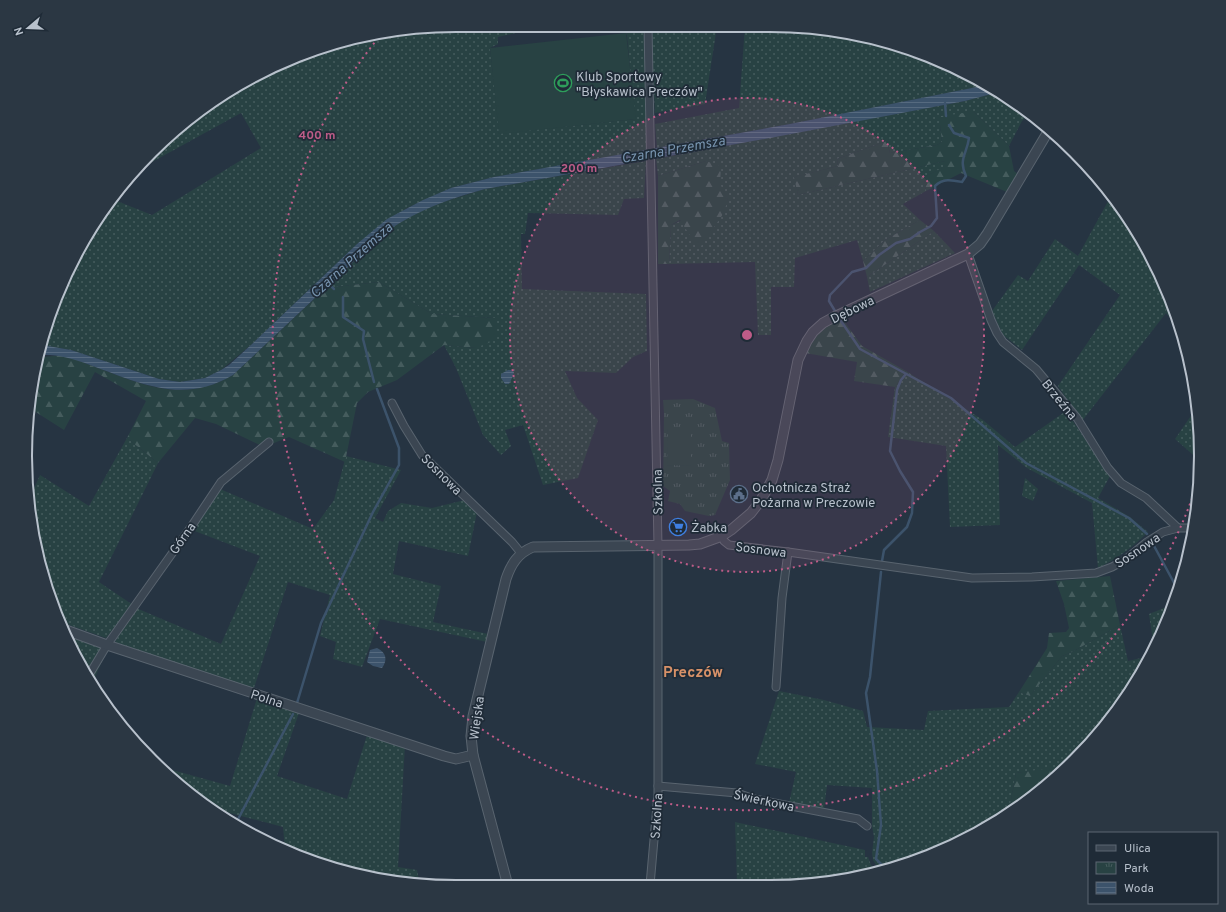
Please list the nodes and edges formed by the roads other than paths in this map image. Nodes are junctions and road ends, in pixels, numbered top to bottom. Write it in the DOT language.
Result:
graph roads {
  1 [pos="648,32"];
  2 [pos="1046,134"];
  3 [pos="968,254"];
  4 [pos="392,403"];
  5 [pos="269,442"];
  6 [pos="1178,528"];
  7 [pos="1188,528"];
  8 [pos="722,536"];
  9 [pos="658,546"];
  10 [pos="788,552"];
  11 [pos="521,553"];
  12 [pos="70,632"];
  13 [pos="107,645"];
  14 [pos="91,672"];
  15 [pos="776,687"];
  16 [pos="473,755"];
  17 [pos="658,786"];
  18 [pos="867,826"];
  19 [pos="506,880"];
  20 [pos="650,880"];
  1 -- 9 [label="street, Szkolna"];
  2 -- 3 [label="street, Dębowa"];
  3 -- 6 [label="street, Brzeźna"];
  3 -- 8 [label="street, Dębowa"];
  4 -- 11 [label="street, Sosnowa"];
  5 -- 13 [label="street, Górna"];
  6 -- 7 [label="street, Sosnowa"];
  6 -- 10 [label="street, Sosnowa"];
  8 -- 9 [label="street, Sosnowa"];
  8 -- 10 [label="street, Sosnowa"];
  9 -- 11 [label="street, Sosnowa"];
  9 -- 17 [label="street, Szkolna"];
  10 -- 15 [label="street"];
  11 -- 16 [label="street, Wiejska"];
  12 -- 13 [label="street, Polna"];
  13 -- 14 [label="street, Górna"];
  13 -- 16 [label="street, Polna"];
  16 -- 19 [label="street, Wiejska"];
  17 -- 18 [label="street, Świerkowa"];
  17 -- 20 [label="street, Szkolna"];
}
